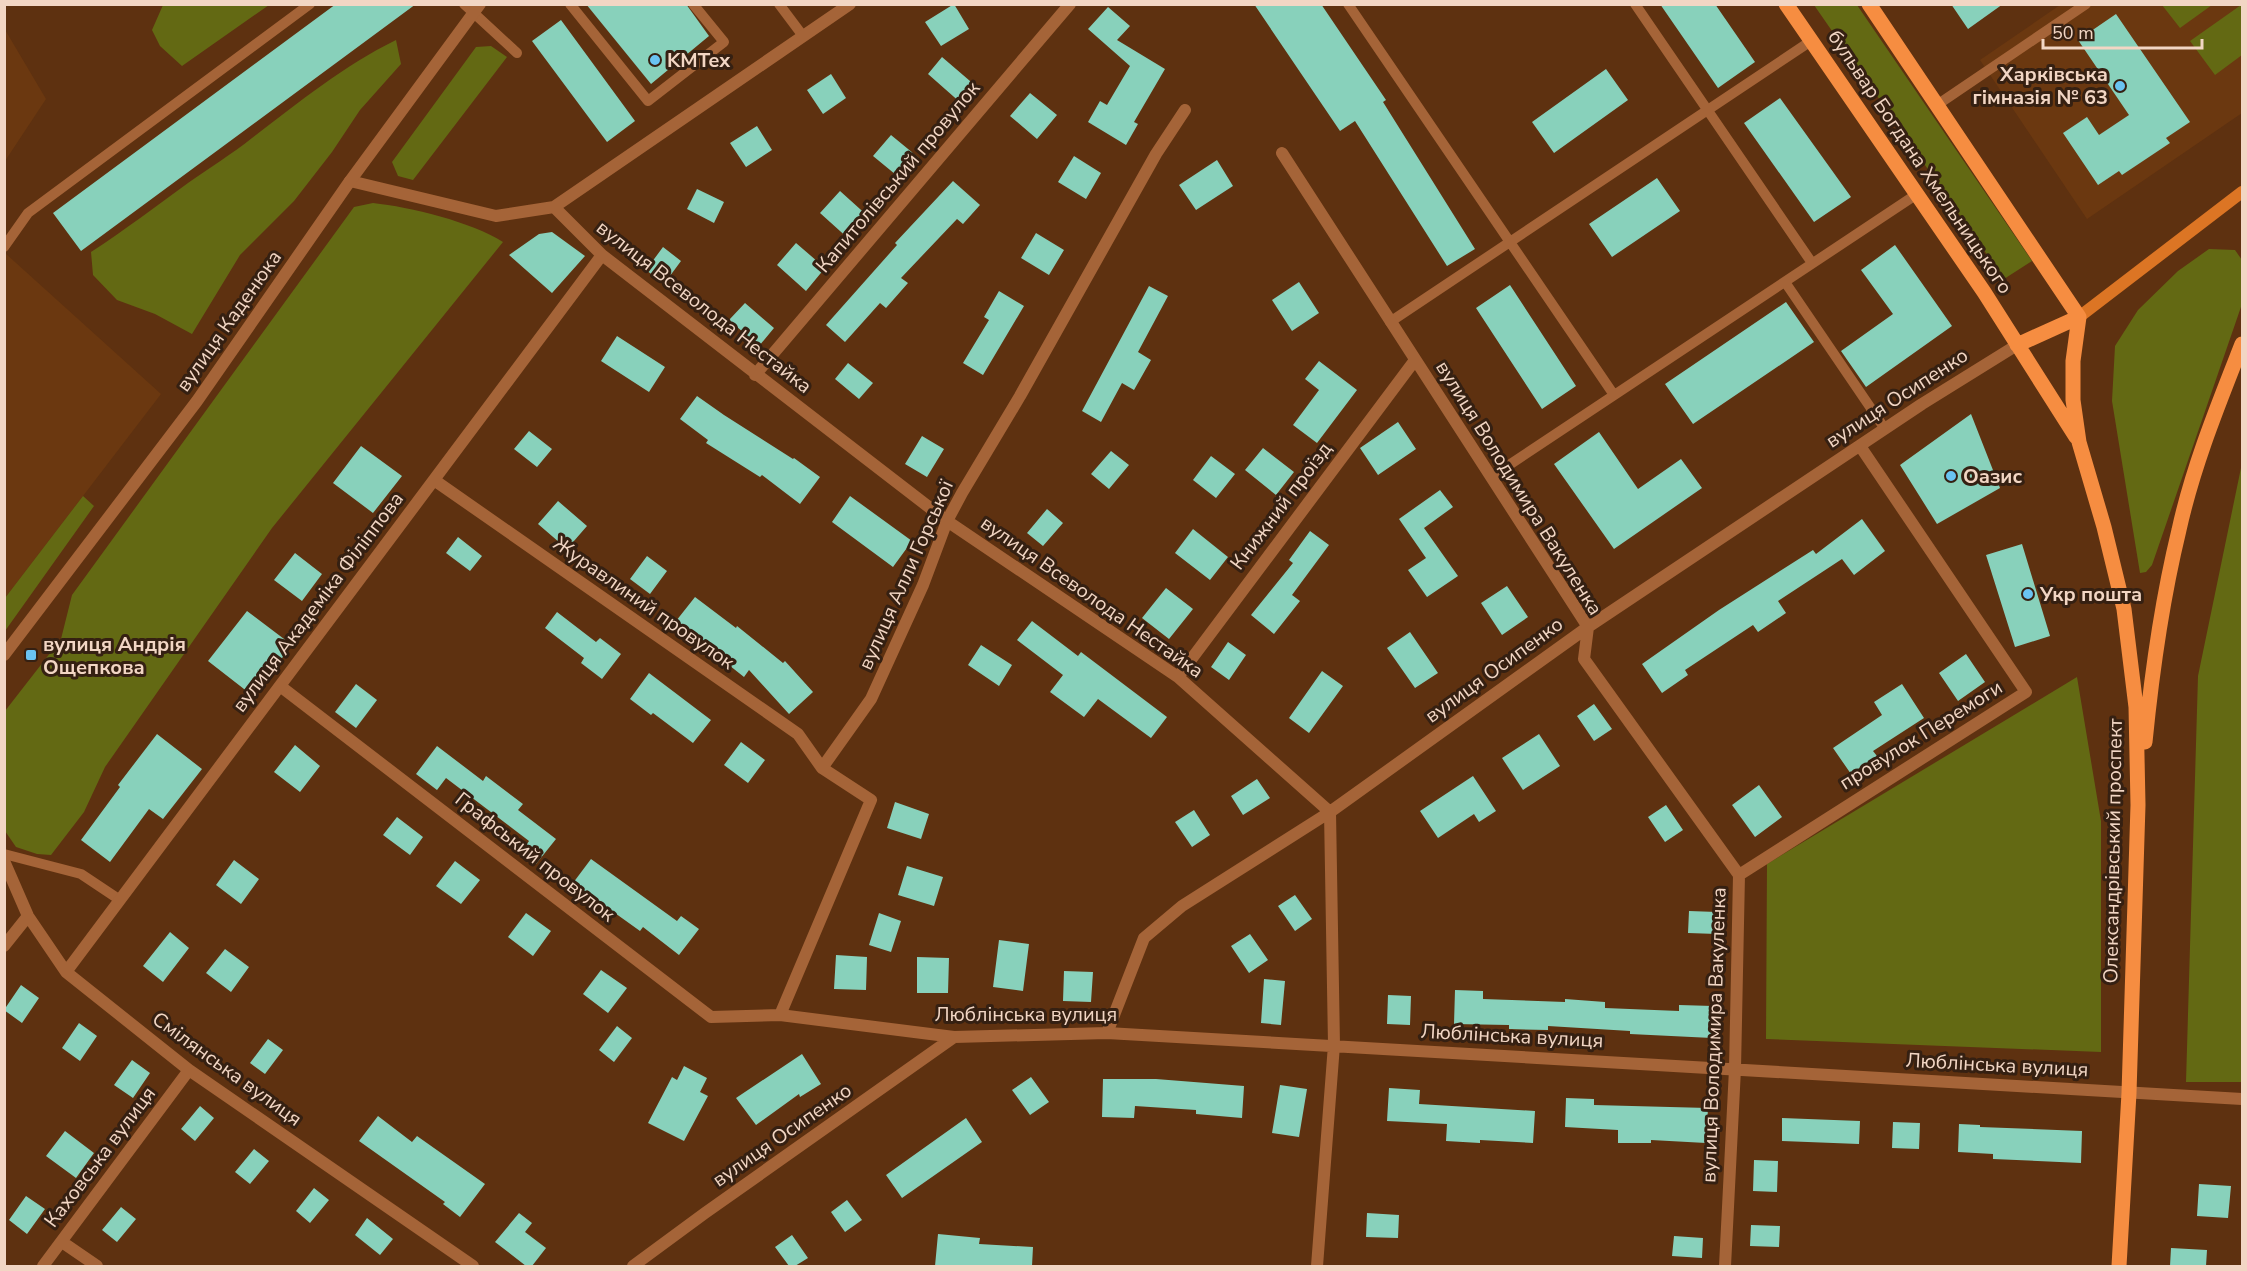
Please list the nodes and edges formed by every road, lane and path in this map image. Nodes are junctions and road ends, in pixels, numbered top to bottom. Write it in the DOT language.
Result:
graph roads {
  1 [pos="310,4"];
  2 [pos="464,4"];
  3 [pos="570,4"];
  4 [pos="693,4"];
  5 [pos="779,4"];
  6 [pos="850,4"];
  7 [pos="1070,4"];
  8 [pos="1348,4"];
  9 [pos="1635,4"];
  10 [pos="1786,4"];
  11 [pos="1869,4"];
  12 [pos="2086,4"];
  13 [pos="477,9"];
  14 [pos="803,36"];
  15 [pos="1811,41"];
  16 [pos="517,53"];
  17 [pos="1937,105"];
  18 [pos="1185,110"];
  19 [pos="1708,110"];
  20 [pos="1282,153"];
  21 [pos="350,181"];
  22 [pos="2242,192"];
  23 [pos="1917,194"];
  24 [pos="554,207"];
  25 [pos="1511,243"];
  26 [pos="4,247"];
  27 [pos="602,255"];
  28 [pos="1812,263"];
  29 [pos="1785,282"];
  30 [pos="2079,316"];
  31 [pos="1390,322"];
  32 [pos="2242,344"];
  33 [pos="2017,345"];
  34 [pos="1415,360"];
  35 [pos="755,375"];
  36 [pos="1614,395"];
  37 [pos="1885,429"];
  38 [pos="2079,442"];
  39 [pos="1860,446"];
  40 [pos="1491,477"];
  41 [pos="434,480"];
  42 [pos="948,521"];
  43 [pos="1587,627"];
  44 [pos="4,656"];
  45 [pos="1178,676"];
  46 [pos="280,686"];
  47 [pos="822,768"];
  48 [pos="2138,805"];
  49 [pos="1330,812"];
  50 [pos="4,854"];
  51 [pos="4,861"];
  52 [pos="1739,875"];
  53 [pos="120,900"];
  54 [pos="28,916"];
  55 [pos="4,946"];
  56 [pos="66,972"];
  57 [pos="780,1015"];
  58 [pos="1107,1034"];
  59 [pos="954,1037"];
  60 [pos="1334,1045"];
  61 [pos="1735,1069"];
  62 [pos="189,1070"];
  63 [pos="2129,1093"];
  64 [pos="2242,1099"];
  65 [pos="62,1242"];
  66 [pos="43,1266"];
  67 [pos="97,1266"];
  68 [pos="473,1266"];
  69 [pos="633,1266"];
  70 [pos="1317,1266"];
  71 [pos="1725,1266"];
  72 [pos="2119,1266"];
  1 -- 26 [label="lane"];
  2 -- 13 [label="lane"];
  3 -- 4 [label="lane"];
  5 -- 14 [label="lane"];
  6 -- 14 [label="street"];
  7 -- 35 [label="street, Капитолівський провулок"];
  8 -- 25 [label="lane"];
  9 -- 19 [label="lane"];
  10 -- 15 [label="main road, бульвар Богдана Хмельницького"];
  11 -- 17 [label="main road"];
  12 -- 17 [label="lane"];
  13 -- 16 [label="lane"];
  13 -- 21 [label="street, вулиця Каденюка"];
  14 -- 24 [label="street"];
  15 -- 19 [label="lane"];
  15 -- 23 [label="main road, бульвар Богдана Хмельницького"];
  17 -- 30 [label="main road"];
  18 -- 42 [label="street, вулиця Алли Горської"];
  19 -- 25 [label="lane"];
  19 -- 28 [label="lane"];
  20 -- 31 [label="street, вулиця Володимира Вакуленка"];
  21 -- 24 [label="street"];
  21 -- 44 [label="street, вулиця Каденюка"];
  22 -- 30 [label="main road"];
  23 -- 28 [label="lane"];
  23 -- 33 [label="main road, бульвар Богдана Хмельницького"];
  24 -- 27 [label="street, вулиця Всеволода Нестайка"];
  25 -- 31 [label="lane"];
  25 -- 36 [label="lane"];
  27 -- 35 [label="street, вулиця Всеволода Нестайка"];
  27 -- 41 [label="street, вулиця Академіка Філіппова"];
  28 -- 29 [label="lane"];
  29 -- 36 [label="lane"];
  29 -- 37 [label="lane"];
  30 -- 33 [label="main road"];
  30 -- 38 [label="main road, Олександрівський проспект"];
  31 -- 34 [label="street, вулиця Володимира Вакуленка"];
  32 -- 48 [label="main road"];
  33 -- 37 [label="street, вулиця Осипенко"];
  33 -- 38 [label="main road, Олександрівський проспект"];
  34 -- 40 [label="street, вулиця Володимира Вакуленка"];
  34 -- 45 [label="street, Книжний проїзд"];
  35 -- 42 [label="street, вулиця Всеволода Нестайка"];
  36 -- 40 [label="lane"];
  37 -- 39 [label="street, вулиця Осипенко"];
  38 -- 48 [label="main road, Олександрівський проспект"];
  39 -- 43 [label="street, вулиця Осипенко"];
  39 -- 52 [label="street, провулок Перемоги"];
  40 -- 43 [label="street, вулиця Володимира Вакуленка"];
  41 -- 46 [label="street, вулиця Академіка Філіппова"];
  41 -- 47 [label="street, Журавлиний провулок"];
  42 -- 45 [label="street, вулиця Всеволода Нестайка"];
  42 -- 47 [label="street, вулиця Алли Горської"];
  43 -- 49 [label="street, вулиця Осипенко"];
  43 -- 52 [label="street, вулиця Володимира Вакуленка"];
  45 -- 49 [label="street, вулиця Всеволода Нестайка"];
  46 -- 53 [label="street, вулиця Академіка Філіппова"];
  46 -- 57 [label="street, Графський провулок"];
  47 -- 57 [label="street"];
  48 -- 63 [label="main road, Олександрівський проспект"];
  49 -- 58 [label="street, вулиця Осипенко"];
  49 -- 60 [label="street"];
  50 -- 53 [label="lane"];
  51 -- 54 [label="street, Смілянська вулиця"];
  52 -- 61 [label="street, вулиця Володимира Вакуленка"];
  53 -- 56 [label="street, вулиця Академіка Філіппова"];
  54 -- 55 [label="street"];
  54 -- 56 [label="street, Смілянська вулиця"];
  56 -- 62 [label="street, Смілянська вулиця"];
  57 -- 59 [label="street, Люблінська вулиця"];
  58 -- 59 [label="street, Люблінська вулиця"];
  58 -- 60 [label="street, Люблінська вулиця"];
  59 -- 69 [label="street, вулиця Осипенко"];
  60 -- 61 [label="street, Люблінська вулиця"];
  60 -- 70 [label="street"];
  61 -- 63 [label="street, Люблінська вулиця"];
  61 -- 71 [label="street, вулиця Володимира Вакуленка"];
  62 -- 65 [label="street, Каховська вулиця"];
  62 -- 68 [label="street, Смілянська вулиця"];
  63 -- 64 [label="street, Люблінська вулиця"];
  63 -- 72 [label="main road, Олександрівський проспект"];
  65 -- 66 [label="street, Каховська вулиця"];
  65 -- 67 [label="street"];
}
